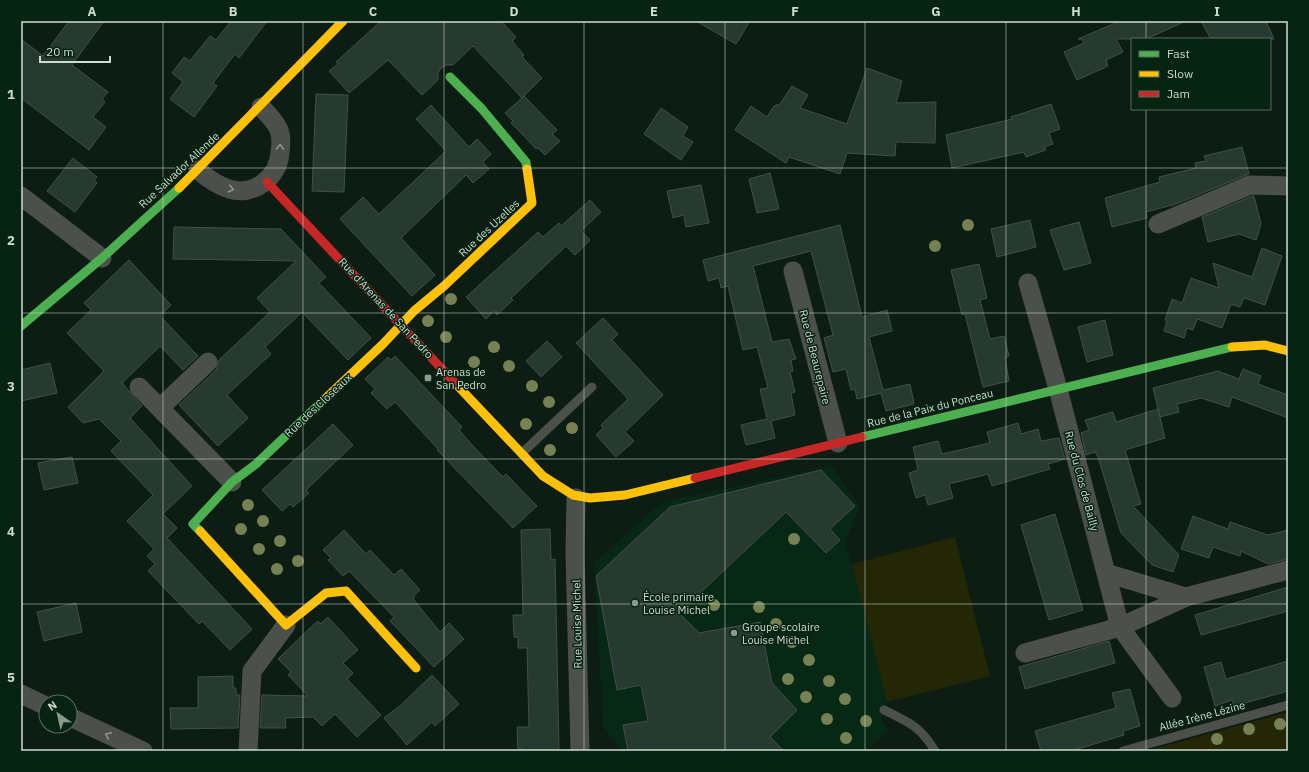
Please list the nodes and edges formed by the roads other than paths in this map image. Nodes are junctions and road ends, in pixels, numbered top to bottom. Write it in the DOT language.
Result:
graph roads {
  1 [pos="343,21"];
  2 [pos="450,78"];
  3 [pos="261,107"];
  4 [pos="198,170"];
  5 [pos="267,182"];
  6 [pos="1288,186"];
  7 [pos="21,196"];
  8 [pos="1158,224"];
  9 [pos="102,258"];
  10 [pos="793,271"];
  11 [pos="1028,283"];
  12 [pos="21,326"];
  13 [pos="400,326"];
  14 [pos="1288,350"];
  15 [pos="208,362"];
  16 [pos="592,386"];
  17 [pos="139,387"];
  18 [pos="1058,389"];
  19 [pos="160,408"];
  20 [pos="838,443"];
  21 [pos="522,453"];
  22 [pos="232,482"];
  23 [pos="576,498"];
  24 [pos="1288,570"];
  25 [pos="1106,573"];
  26 [pos="1186,597"];
  27 [pos="286,625"];
  28 [pos="1120,626"];
  29 [pos="1025,653"];
  30 [pos="416,668"];
  31 [pos="21,694"];
  32 [pos="1172,698"];
  33 [pos="38,702"];
  34 [pos="1288,705"];
  35 [pos="884,710"];
  36 [pos="78,721"];
  37 [pos="143,751"];
  38 [pos="248,751"];
  39 [pos="580,751"];
  40 [pos="935,751"];
  41 [pos="1123,751"];
  1 -- 3 [label="street, Rue Salvador Allende"];
  2 -- 13 [label="street, Rue des Uzelles"];
  3 -- 4 [label="street, Rue Salvador Allende"];
  5 -- 3 [label="street, one-way"];
  4 -- 5 [label="street, one-way"];
  4 -- 9 [label="street, Rue Salvador Allende"];
  5 -- 13 [label="street, Rue d'Arenas de San Pedro"];
  6 -- 8 [label="street"];
  7 -- 9 [label="street"];
  9 -- 12 [label="street, Rue Salvador Allende"];
  10 -- 20 [label="street, Rue de Beaurepaire"];
  11 -- 18 [label="street, Rue du Clos de Bailly"];
  13 -- 21 [label="street, Rue d'Arenas de San Pedro"];
  13 -- 22 [label="street, Rue des Closeaux"];
  14 -- 18 [label="street, Rue de la Paix du Ponceau"];
  15 -- 19 [label="street"];
  16 -- 21 [label="lane"];
  17 -- 19 [label="street"];
  18 -- 20 [label="street, Rue de la Paix du Ponceau"];
  18 -- 25 [label="street, Rue du Clos de Bailly"];
  19 -- 22 [label="street"];
  20 -- 23 [label="street, Rue de la Paix du Ponceau"];
  21 -- 23 [label="street, Rue d'Arenas de San Pedro"];
  22 -- 27 [label="street, Rue des Closeaux"];
  23 -- 39 [label="street, Rue Louise Michel"];
  24 -- 26 [label="street"];
  25 -- 26 [label="street"];
  25 -- 28 [label="street, Rue du Clos de Bailly"];
  26 -- 28 [label="street"];
  27 -- 30 [label="street"];
  27 -- 38 [label="street"];
  28 -- 29 [label="street"];
  28 -- 32 [label="street, Rue du Clos de Bailly"];
  31 -- 33 [label="street"];
  34 -- 41 [label="lane, Allée Irène Lézine"];
  35 -- 40 [label="lane"];
  37 -- 36 [label="street, one-way"];
}
